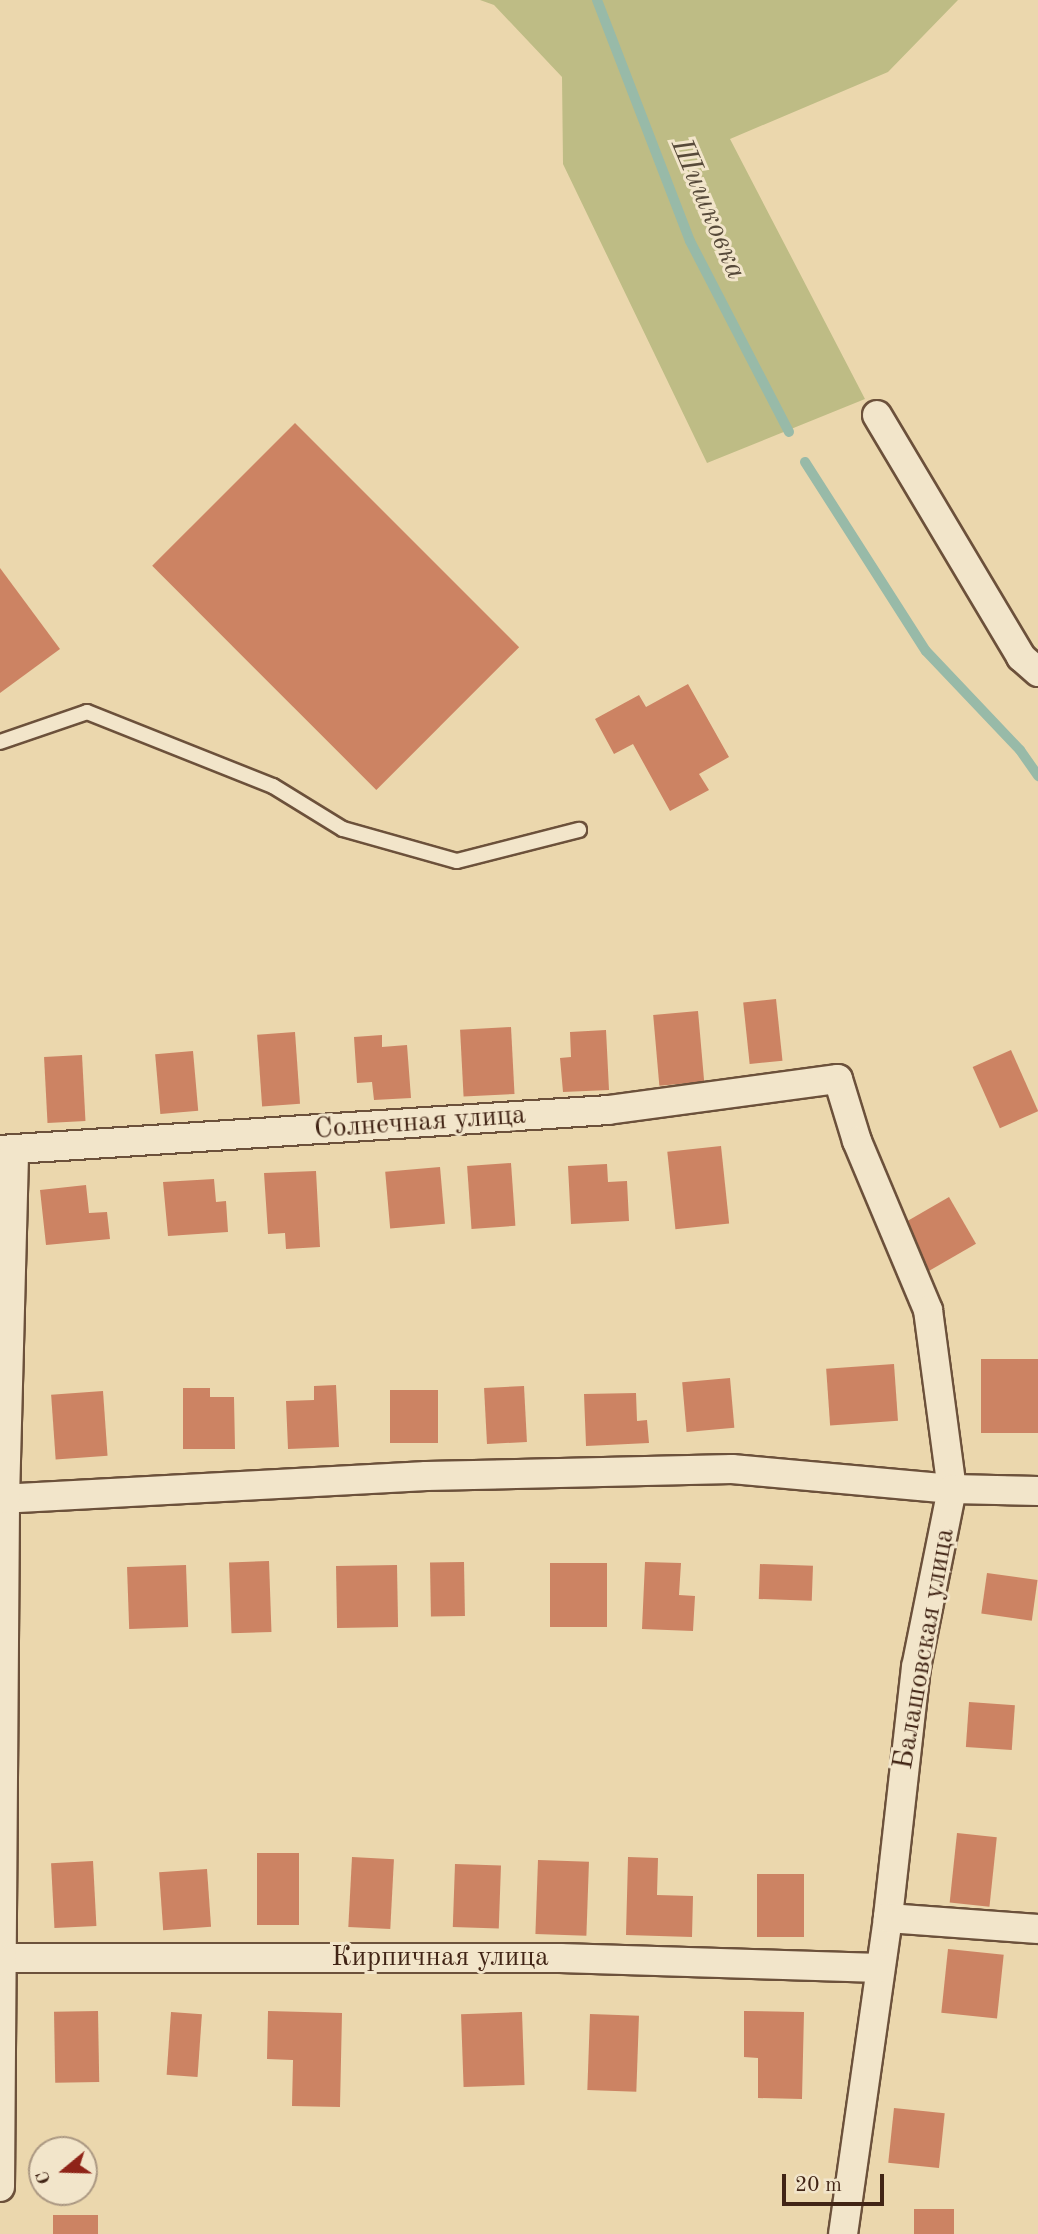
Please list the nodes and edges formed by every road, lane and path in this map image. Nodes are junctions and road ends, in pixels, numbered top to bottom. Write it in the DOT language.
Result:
graph roads {
  1 [pos="877,415"];
  2 [pos="1038,672"];
  3 [pos="0,742"];
  4 [pos="579,830"];
  5 [pos="838,1079"];
  6 [pos="7,1149"];
  7 [pos="952,1489"];
  8 [pos="1038,1491"];
  9 [pos="3,1499"];
  10 [pos="888,1919"];
  11 [pos="1038,1929"];
  12 [pos="1,1958"];
  13 [pos="880,1968"];
  14 [pos="0,2187"];
  15 [pos="843,2234"];
  1 -- 2 [label="street"];
  3 -- 4 [label="lane"];
  5 -- 6 [label="street, Солнечная улица"];
  5 -- 7 [label="street, Балашовская улица"];
  6 -- 9 [label="street"];
  7 -- 8 [label="street"];
  7 -- 9 [label="street"];
  7 -- 10 [label="street, Балашовская улица"];
  9 -- 12 [label="street"];
  10 -- 11 [label="street"];
  10 -- 13 [label="street, Балашовская улица"];
  12 -- 13 [label="street, Кирпичная улица"];
  12 -- 14 [label="street"];
  13 -- 15 [label="street, Балашовская улица"];
}
